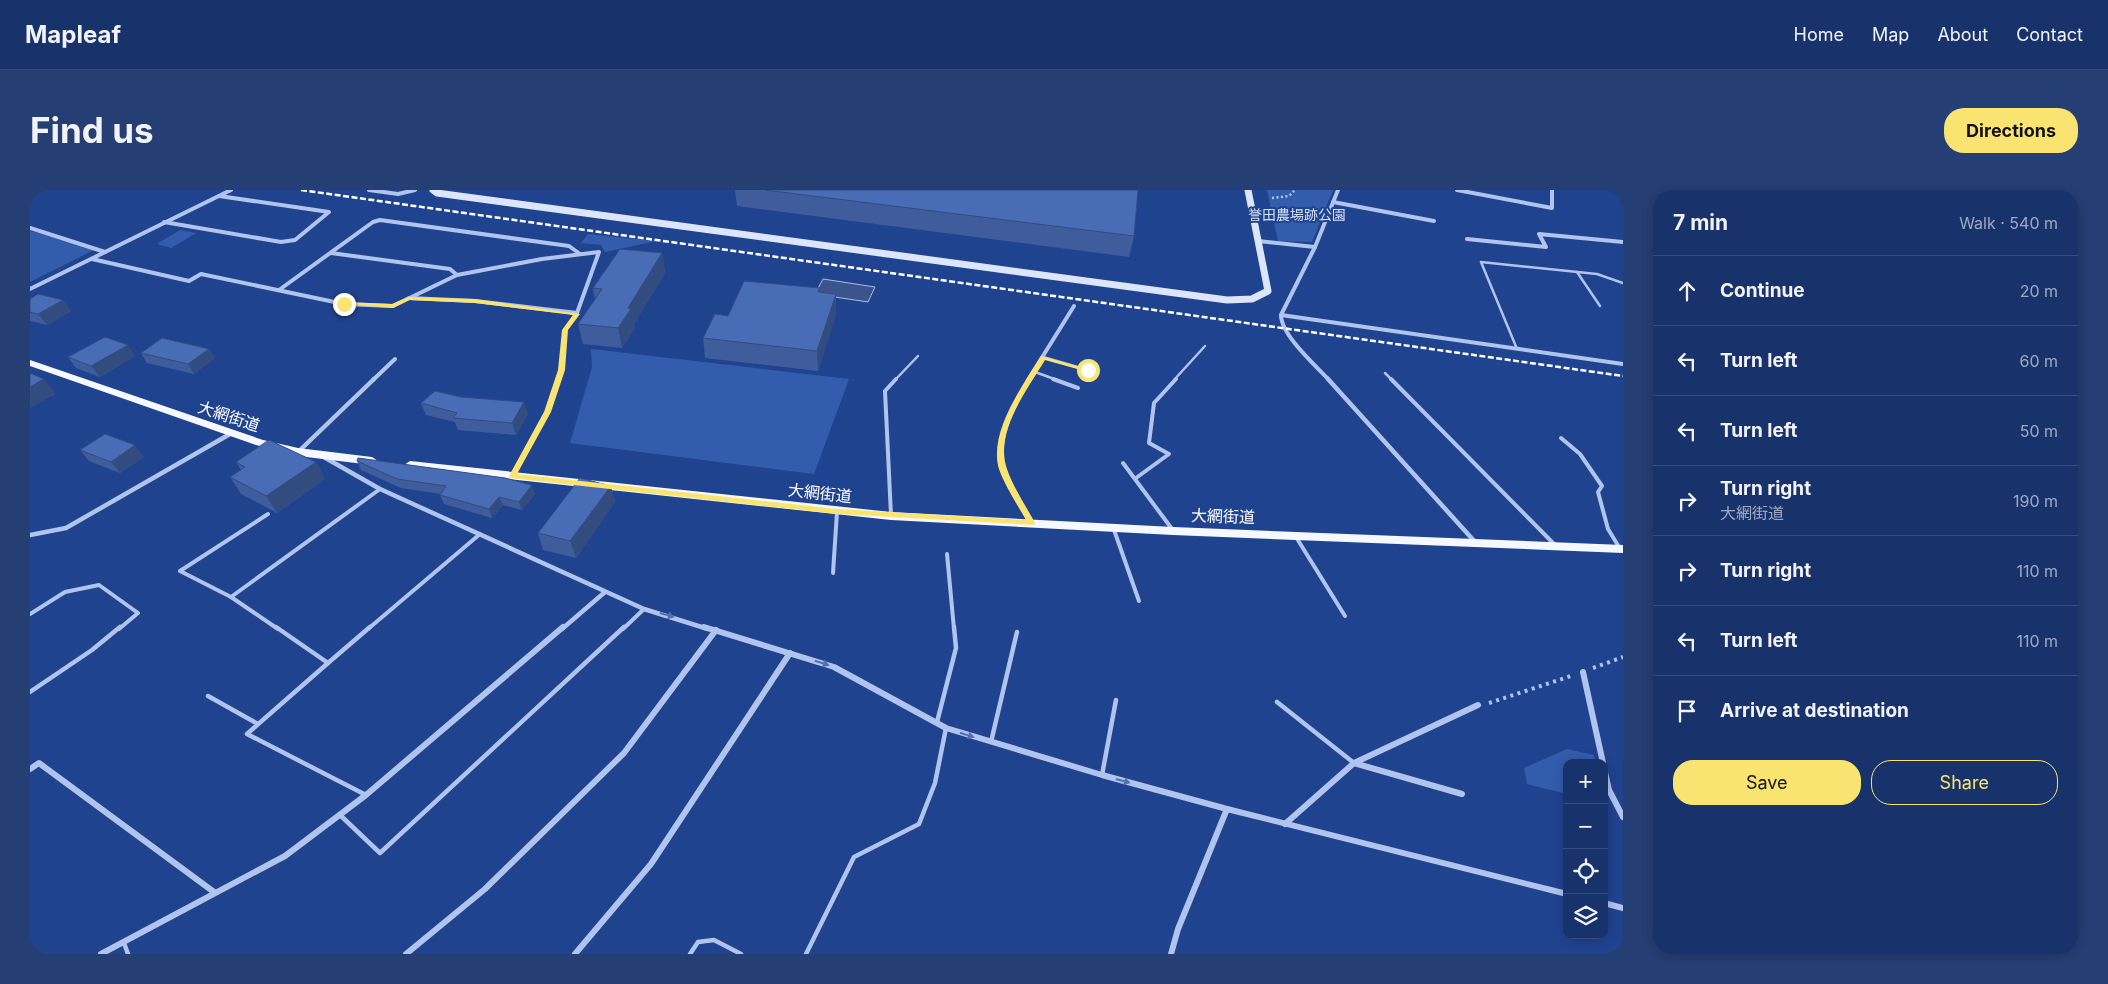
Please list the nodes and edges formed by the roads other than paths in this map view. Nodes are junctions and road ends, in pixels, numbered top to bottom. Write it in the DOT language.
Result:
graph roads {
  1 [pos="231,190"];
  2 [pos="369,190"];
  3 [pos="415,190"];
  4 [pos="433,190"];
  5 [pos="1248,190"];
  6 [pos="1338,190"];
  7 [pos="1457,190"];
  8 [pos="1552,190"];
  9 [pos="219,196"];
  10 [pos="1333,202"];
  11 [pos="1434,221"];
  12 [pos="164,222"];
  13 [pos="30,228"];
  14 [pos="1467,239"];
  15 [pos="1258,241"];
  16 [pos="1623,242"];
  17 [pos="1315,247"];
  18 [pos="105,252"];
  19 [pos="331,253"];
  20 [pos="580,254"];
  21 [pos="92,259"];
  22 [pos="1577,272"];
  23 [pos="457,275"];
  24 [pos="1623,282"];
  25 [pos="30,289"];
  26 [pos="279,290"];
  27 [pos="408,298"];
  28 [pos="1074,306"];
  29 [pos="1600,306"];
  30 [pos="577,314"];
  31 [pos="1281,315"];
  32 [pos="1205,346"];
  33 [pos="1517,349"];
  34 [pos="918,356"];
  35 [pos="1043,357"];
  36 [pos="395,359"];
  37 [pos="30,363"];
  38 [pos="1623,364"];
  39 [pos="1088,370"];
  40 [pos="1035,372"];
  41 [pos="1385,373"];
  42 [pos="1078,388"];
  43 [pos="230,434"];
  44 [pos="1561,438"];
  45 [pos="298,452"];
  46 [pos="321,456"];
  47 [pos="1123,463"];
  48 [pos="512,476"];
  49 [pos="1136,478"];
  50 [pos="380,489"];
  51 [pos="837,512"];
  52 [pos="268,514"];
  53 [pos="891,516"];
  54 [pos="1031,523"];
  55 [pos="1113,527"];
  56 [pos="1173,531"];
  57 [pos="480,534"];
  58 [pos="1294,534"];
  59 [pos="30,535"];
  60 [pos="1476,543"];
  61 [pos="1556,546"];
  62 [pos="1622,549"];
  63 [pos="947,554"];
  64 [pos="833,573"];
  65 [pos="605,592"];
  66 [pos="231,597"];
  67 [pos="1139,601"];
  68 [pos="644,609"];
  69 [pos="30,614"];
  70 [pos="1345,616"];
  71 [pos="716,630"];
  72 [pos="1017,632"];
  73 [pos="790,653"];
  74 [pos="328,663"];
  75 [pos="1583,672"];
  76 [pos="30,692"];
  77 [pos="208,696"];
  78 [pos="1116,700"];
  79 [pos="1276,702"];
  80 [pos="1478,705"];
  81 [pos="936,722"];
  82 [pos="258,724"];
  83 [pos="946,728"];
  84 [pos="991,742"];
  85 [pos="1602,759"];
  86 [pos="1354,763"];
  87 [pos="30,769"];
  88 [pos="1102,775"];
  89 [pos="1608,786"];
  90 [pos="1462,794"];
  91 [pos="366,795"];
  92 [pos="1227,809"];
  93 [pos="340,814"];
  94 [pos="1623,817"];
  95 [pos="1285,824"];
  96 [pos="214,892"];
  97 [pos="1563,893"];
  98 [pos="1608,904"];
  99 [pos="1623,908"];
  100 [pos="124,943"];
  101 [pos="101,954"];
  102 [pos="128,954"];
  103 [pos="406,954"];
  104 [pos="575,954"];
  105 [pos="690,954"];
  106 [pos="741,954"];
  107 [pos="806,954"];
  108 [pos="1171,954"];
  1 -- 9 [label="street"];
  2 -- 3 [label="street"];
  4 -- 15 [label="street"];
  5 -- 15 [label="street"];
  6 -- 10 [label="street"];
  7 -- 8 [label="street"];
  9 -- 12 [label="street"];
  9 -- 12 [label="street"];
  10 -- 11 [label="street"];
  10 -- 17 [label="street"];
  12 -- 18 [label="street"];
  13 -- 18 [label="street"];
  14 -- 16 [label="street"];
  15 -- 17 [label="street"];
  17 -- 31 [label="street"];
  18 -- 21 [label="street"];
  19 -- 20 [label="street"];
  19 -- 23 [label="street"];
  19 -- 26 [label="street"];
  20 -- 23 [label="street"];
  20 -- 30 [label="street"];
  21 -- 25 [label="street"];
  21 -- 26 [label="street"];
  22 -- 24 [label="lane"];
  22 -- 29 [label="lane"];
  22 -- 33 [label="lane"];
  23 -- 27 [label="street"];
  26 -- 27 [label="street"];
  27 -- 30 [label="street"];
  28 -- 35 [label="street"];
  30 -- 48 [label="street"];
  31 -- 33 [label="street"];
  31 -- 60 [label="street"];
  32 -- 49 [label="lane"];
  33 -- 38 [label="street"];
  34 -- 53 [label="lane"];
  35 -- 39 [label="lane"];
  35 -- 40 [label="street"];
  36 -- 45 [label="street"];
  37 -- 43 [label="main road, 大網街道"];
  40 -- 42 [label="lane"];
  40 -- 54 [label="street"];
  41 -- 61 [label="lane"];
  43 -- 45 [label="main road, 大網街道"];
  43 -- 59 [label="street"];
  44 -- 62 [label="lane"];
  45 -- 46 [label="main road, 大網街道"];
  46 -- 48 [label="main road, 大網街道"];
  46 -- 50 [label="street"];
  47 -- 49 [label="lane"];
  48 -- 51 [label="main road, 大網街道"];
  49 -- 56 [label="lane"];
  50 -- 57 [label="street"];
  50 -- 66 [label="lane"];
  51 -- 53 [label="main road, 大網街道"];
  51 -- 64 [label="lane"];
  52 -- 66 [label="lane"];
  53 -- 54 [label="main road, 大網街道"];
  54 -- 55 [label="main road, 大網街道"];
  55 -- 56 [label="main road, 大網街道"];
  55 -- 67 [label="lane"];
  56 -- 58 [label="main road, 大網街道"];
  57 -- 65 [label="street"];
  57 -- 74 [label="lane"];
  58 -- 60 [label="main road, 大網街道"];
  58 -- 70 [label="lane"];
  60 -- 61 [label="main road, 大網街道"];
  61 -- 62 [label="main road, 大網街道"];
  63 -- 81 [label="lane"];
  65 -- 68 [label="street"];
  65 -- 91 [label="street"];
  66 -- 74 [label="lane"];
  68 -- 71 [label="street, one-way"];
  68 -- 93 [label="lane"];
  69 -- 76 [label="lane"];
  71 -- 73 [label="street"];
  71 -- 103 [label="street"];
  72 -- 84 [label="lane"];
  73 -- 81 [label="street, one-way"];
  73 -- 104 [label="street"];
  74 -- 82 [label="lane"];
  75 -- 85 [label="street"];
  77 -- 82 [label="lane"];
  78 -- 88 [label="lane"];
  79 -- 86 [label="lane"];
  80 -- 86 [label="street"];
  81 -- 83 [label="street"];
  82 -- 91 [label="lane"];
  83 -- 84 [label="street, one-way"];
  83 -- 107 [label="lane"];
  84 -- 88 [label="street"];
  86 -- 90 [label="street"];
  86 -- 95 [label="street"];
  87 -- 96 [label="street"];
  88 -- 92 [label="street, one-way"];
  89 -- 94 [label="street"];
  91 -- 93 [label="street"];
  92 -- 95 [label="street"];
  92 -- 108 [label="street"];
  93 -- 96 [label="street"];
  95 -- 97 [label="street"];
  96 -- 100 [label="street"];
  98 -- 99 [label="street"];
  100 -- 101 [label="street"];
  100 -- 102 [label="lane"];
  105 -- 106 [label="lane"];
}
